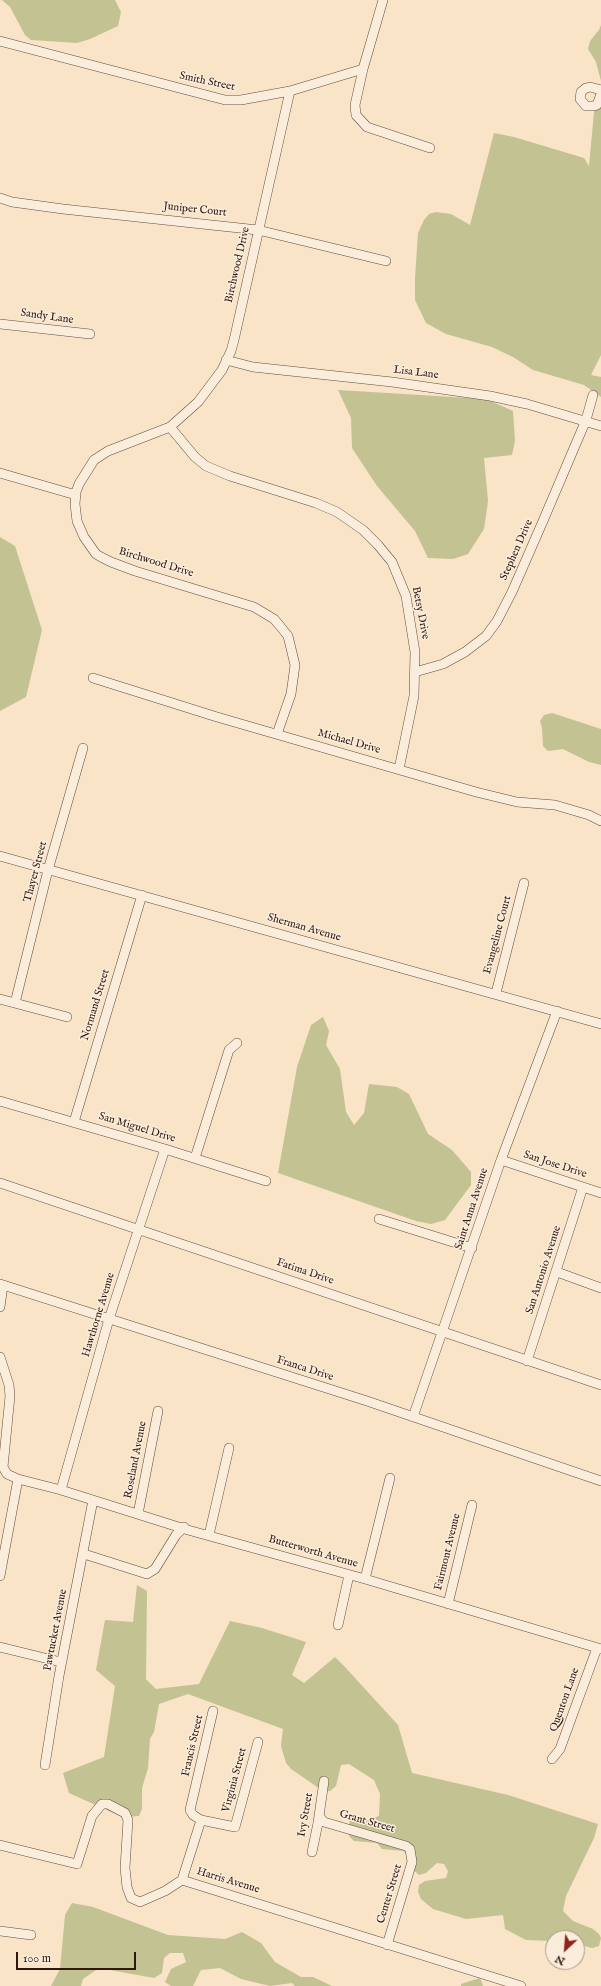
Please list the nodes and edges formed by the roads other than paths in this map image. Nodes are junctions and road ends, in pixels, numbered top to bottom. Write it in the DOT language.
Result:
graph roads {
  1 [pos="383,0"];
  2 [pos="0,41"];
  3 [pos="363,69"];
  4 [pos="601,90"];
  5 [pos="290,91"];
  6 [pos="601,94"];
  7 [pos="430,148"];
  8 [pos="0,198"];
  9 [pos="258,230"];
  10 [pos="386,260"];
  11 [pos="0,324"];
  12 [pos="90,334"];
  13 [pos="226,360"];
  14 [pos="592,395"];
  15 [pos="586,420"];
  16 [pos="601,426"];
  17 [pos="170,427"];
  18 [pos="0,473"];
  19 [pos="76,495"];
  20 [pos="415,672"];
  21 [pos="92,678"];
  22 [pos="277,734"];
  23 [pos="83,748"];
  24 [pos="399,769"];
  25 [pos="601,821"];
  26 [pos="0,856"];
  27 [pos="48,870"];
  28 [pos="524,883"];
  29 [pos="142,894"];
  30 [pos="496,993"];
  31 [pos="0,999"];
  32 [pos="15,1003"];
  33 [pos="557,1011"];
  34 [pos="67,1017"];
  35 [pos="601,1024"];
  36 [pos="237,1043"];
  37 [pos="0,1101"];
  38 [pos="74,1122"];
  39 [pos="165,1149"];
  40 [pos="195,1158"];
  41 [pos="501,1160"];
  42 [pos="266,1181"];
  43 [pos="0,1183"];
  44 [pos="583,1187"];
  45 [pos="601,1193"];
  46 [pos="379,1220"];
  47 [pos="138,1229"];
  48 [pos="472,1248"];
  49 [pos="556,1272"];
  50 [pos="2,1285"];
  51 [pos="601,1288"];
  52 [pos="0,1308"];
  53 [pos="109,1320"];
  54 [pos="443,1332"];
  55 [pos="0,1357"];
  56 [pos="527,1361"];
  57 [pos="601,1385"];
  58 [pos="158,1411"];
  59 [pos="413,1417"];
  60 [pos="229,1448"];
  61 [pos="390,1478"];
  62 [pos="18,1479"];
  63 [pos="601,1481"];
  64 [pos="61,1490"];
  65 [pos="93,1500"];
  66 [pos="472,1505"];
  67 [pos="138,1514"];
  68 [pos="184,1528"];
  69 [pos="209,1535"];
  70 [pos="84,1554"];
  71 [pos="349,1575"];
  72 [pos="0,1576"];
  73 [pos="364,1579"];
  74 [pos="448,1604"];
  75 [pos="338,1625"];
  76 [pos="0,1648"];
  77 [pos="599,1649"];
  78 [pos="61,1662"];
  79 [pos="213,1711"];
  80 [pos="258,1742"];
  81 [pos="552,1759"];
  82 [pos="44,1765"];
  83 [pos="324,1781"];
  84 [pos="319,1816"];
  85 [pos="201,1820"];
  86 [pos="0,1845"];
  87 [pos="410,1849"];
  88 [pos="312,1852"];
  89 [pos="182,1880"];
  90 [pos="0,1931"];
  91 [pos="30,1935"];
  92 [pos="387,1945"];
  93 [pos="520,1986"];
  1 -- 3 [label="street"];
  2 -- 5 [label="street, Smith Street"];
  3 -- 5 [label="street, Smith Street"];
  3 -- 7 [label="street"];
  4 -- 6 [label="street"];
  5 -- 9 [label="street, Birchwood Drive"];
  8 -- 9 [label="street, Juniper Court"];
  9 -- 10 [label="street, Juniper Court"];
  9 -- 13 [label="street, Birchwood Drive"];
  11 -- 12 [label="street, Sandy Lane"];
  13 -- 15 [label="street, Lisa Lane"];
  13 -- 17 [label="street, Birchwood Drive"];
  14 -- 15 [label="street, Stephen Drive"];
  15 -- 16 [label="street, Lisa Lane"];
  15 -- 20 [label="street, Stephen Drive"];
  17 -- 19 [label="street, Birchwood Drive"];
  17 -- 20 [label="street, Betsy Drive"];
  18 -- 19 [label="street"];
  19 -- 22 [label="street, Birchwood Drive"];
  20 -- 24 [label="street, Betsy Drive"];
  21 -- 22 [label="street, Michael Drive"];
  22 -- 24 [label="street, Michael Drive"];
  23 -- 27 [label="street, Thayer Street"];
  24 -- 25 [label="street, Michael Drive"];
  26 -- 27 [label="street, Sherman Avenue"];
  27 -- 29 [label="street, Sherman Avenue"];
  27 -- 32 [label="street, Thayer Street"];
  28 -- 30 [label="street, Evangeline Court"];
  29 -- 30 [label="street, Sherman Avenue"];
  29 -- 38 [label="street, Normand Street"];
  30 -- 33 [label="street, Sherman Avenue"];
  31 -- 32 [label="street"];
  32 -- 34 [label="street"];
  33 -- 35 [label="street, Sherman Avenue"];
  33 -- 41 [label="street, Saint Anna Avenue"];
  36 -- 40 [label="street"];
  37 -- 38 [label="street, San Miguel Drive"];
  38 -- 39 [label="street, San Miguel Drive"];
  39 -- 40 [label="street, San Miguel Drive"];
  39 -- 47 [label="street, Hawthorne Avenue"];
  40 -- 42 [label="street, San Miguel Drive"];
  41 -- 44 [label="street, San Jose Drive"];
  41 -- 48 [label="street, Saint Anna Avenue"];
  43 -- 47 [label="street, Fatima Drive"];
  44 -- 45 [label="street, San Jose Drive"];
  44 -- 49 [label="street, San Antonio Avenue"];
  46 -- 48 [label="street"];
  47 -- 53 [label="street, Hawthorne Avenue"];
  47 -- 54 [label="street, Fatima Drive"];
  48 -- 54 [label="street, Saint Anna Avenue"];
  49 -- 51 [label="street"];
  49 -- 56 [label="street, San Antonio Avenue"];
  50 -- 52 [label="street"];
  50 -- 53 [label="street, Franca Drive"];
  53 -- 59 [label="street, Franca Drive"];
  53 -- 64 [label="street, Hawthorne Avenue"];
  54 -- 56 [label="street, Fatima Drive"];
  54 -- 59 [label="street, Saint Anna Avenue"];
  55 -- 62 [label="street"];
  56 -- 57 [label="street, Fatima Drive"];
  58 -- 67 [label="street, Roseland Avenue"];
  59 -- 63 [label="street, Franca Drive"];
  60 -- 69 [label="street"];
  61 -- 73 [label="street"];
  62 -- 64 [label="street, Butterworth Avenue"];
  62 -- 72 [label="street"];
  64 -- 65 [label="street, Butterworth Avenue"];
  65 -- 67 [label="street, Butterworth Avenue"];
  65 -- 70 [label="street, Pawtucket Avenue"];
  66 -- 74 [label="street, Fairmont Avenue"];
  67 -- 68 [label="street, Butterworth Avenue"];
  68 -- 69 [label="street, Butterworth Avenue"];
  68 -- 70 [label="street"];
  69 -- 71 [label="street, Butterworth Avenue"];
  70 -- 78 [label="street, Pawtucket Avenue"];
  71 -- 73 [label="street, Butterworth Avenue"];
  71 -- 75 [label="street"];
  73 -- 74 [label="street, Butterworth Avenue"];
  74 -- 77 [label="street, Butterworth Avenue"];
  76 -- 78 [label="street"];
  77 -- 81 [label="street, Quenton Lane"];
  78 -- 82 [label="street, Pawtucket Avenue"];
  79 -- 85 [label="street, Francis Street"];
  80 -- 85 [label="street, Virginia Street"];
  83 -- 84 [label="street, Ivy Street"];
  84 -- 87 [label="street, Grant Street"];
  84 -- 88 [label="street, Ivy Street"];
  85 -- 89 [label="street"];
  86 -- 89 [label="street, Harris Avenue"];
  87 -- 92 [label="street, Center Street"];
  89 -- 92 [label="street, Harris Avenue"];
  90 -- 91 [label="street"];
  92 -- 93 [label="street, Harris Avenue"];
}
